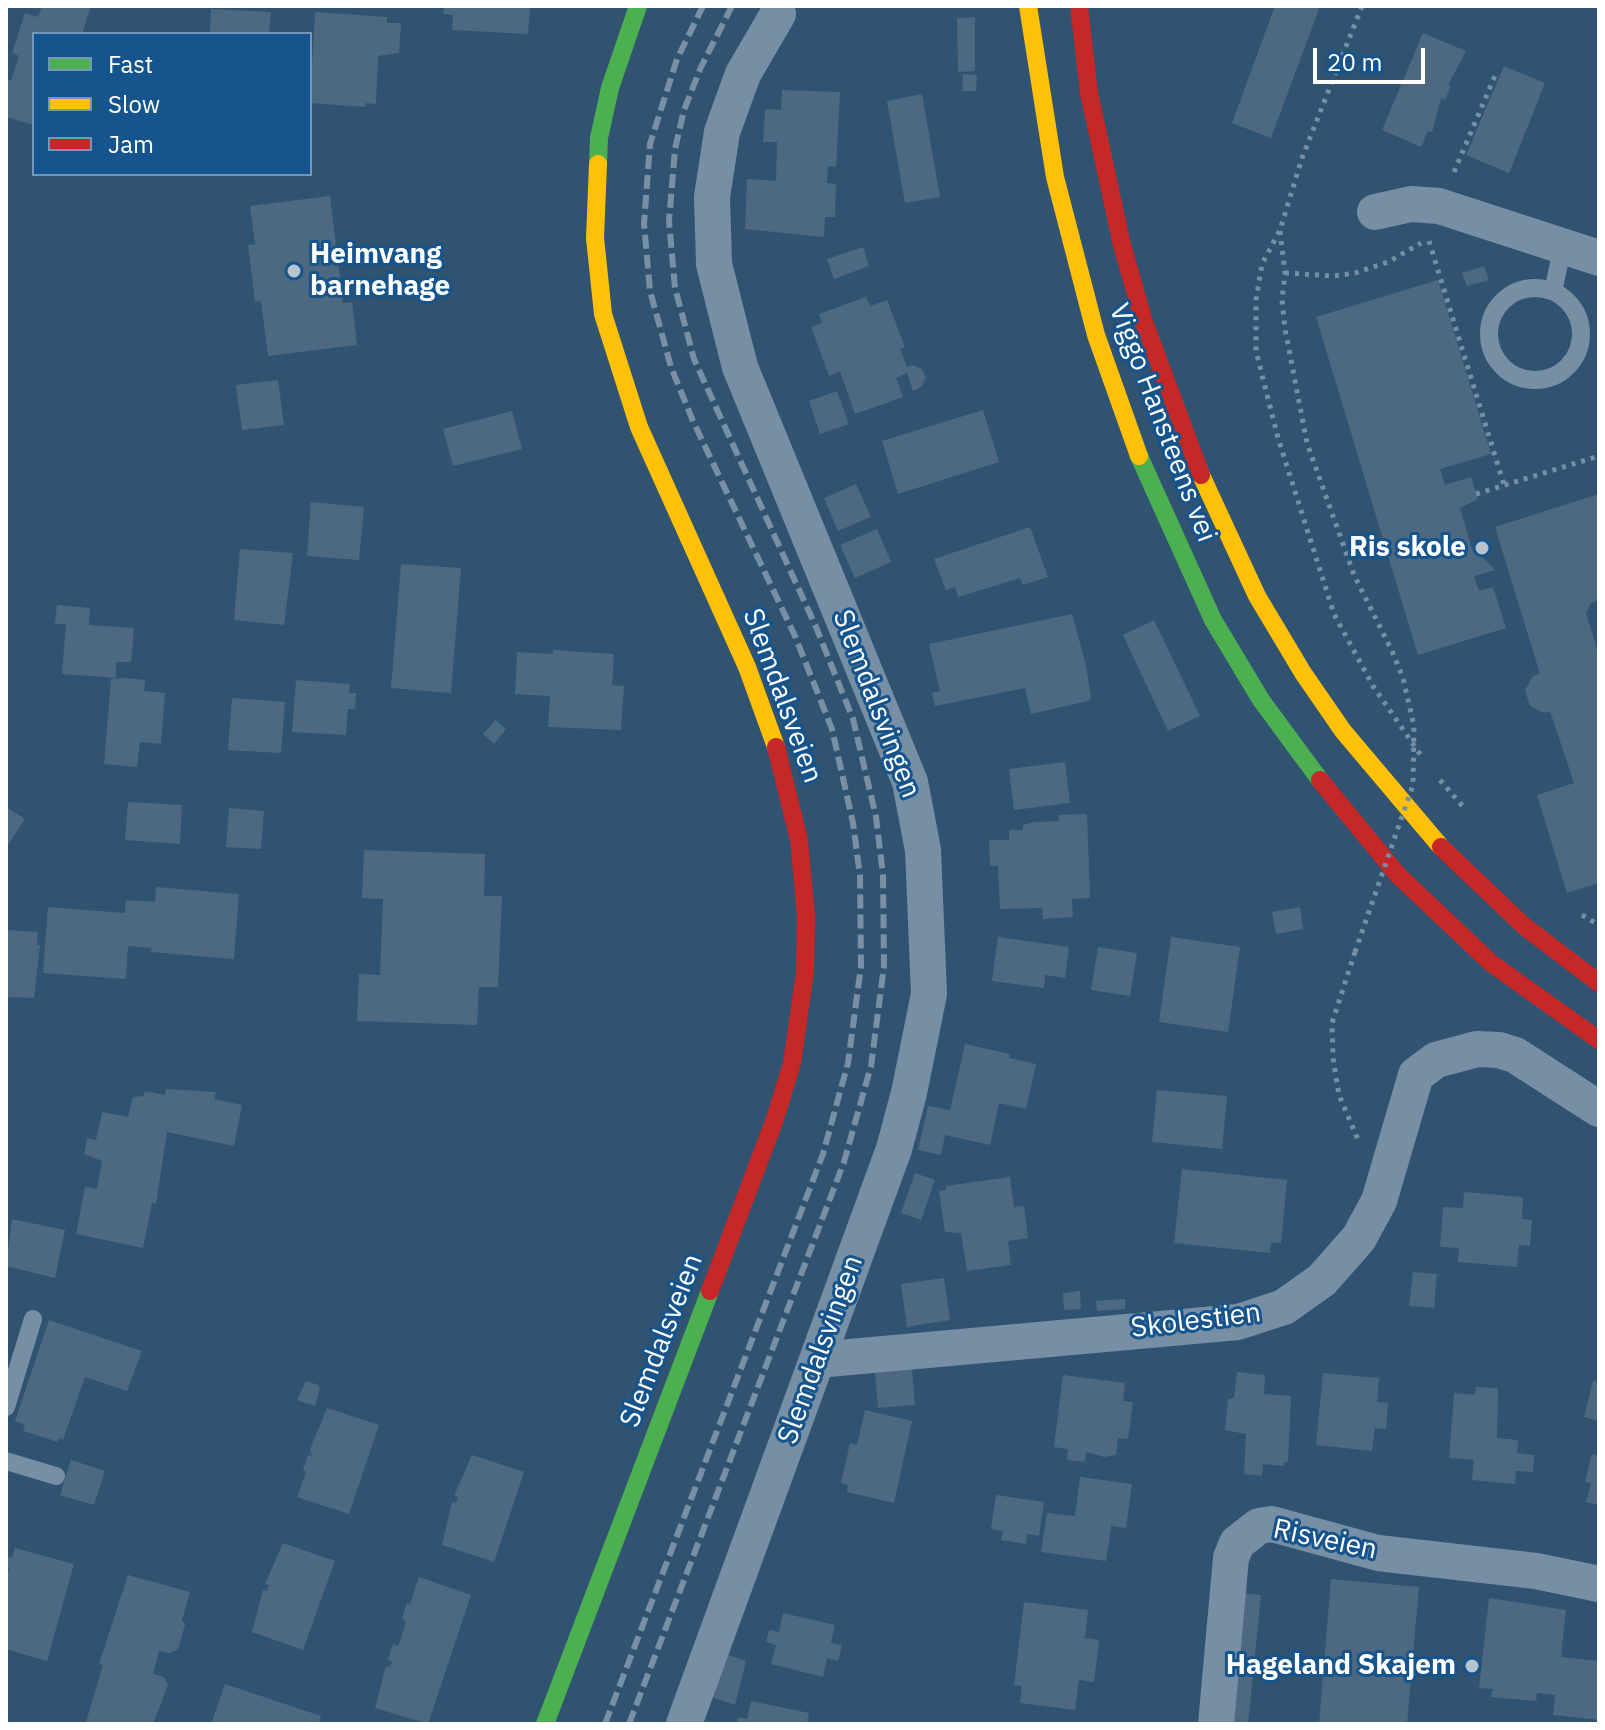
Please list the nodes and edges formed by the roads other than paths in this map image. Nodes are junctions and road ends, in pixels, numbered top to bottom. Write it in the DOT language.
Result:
graph roads {
  1 [pos="638,6"];
  2 [pos="1028,6"];
  3 [pos="1079,6"];
  4 [pos="778,14"];
  5 [pos="1375,212"];
  6 [pos="1563,246"];
  7 [pos="1599,258"];
  8 [pos="1553,291"];
  9 [pos="1599,983"];
  10 [pos="1599,1040"];
  11 [pos="1599,1109"];
  12 [pos="33,1319"];
  13 [pos="817,1360"];
  14 [pos="6,1407"];
  15 [pos="6,1461"];
  16 [pos="56,1476"];
  17 [pos="1599,1584"];
  18 [pos="545,1724"];
  19 [pos="684,1724"];
  20 [pos="1216,1724"];
  1 -- 18 [label="main road, Slemdalsveien"];
  2 -- 10 [label="main road, Viggo Hansteens vei"];
  3 -- 9 [label="main road, Viggo Hansteens vei"];
  4 -- 13 [label="street, Slemdalsvingen"];
  5 -- 6 [label="street"];
  6 -- 7 [label="street"];
  6 -- 8 [label="lane"];
  8 -- 8 [label="lane"];
  11 -- 13 [label="street, Skolestien"];
  12 -- 14 [label="lane"];
  13 -- 19 [label="street, Slemdalsvingen"];
  15 -- 16 [label="lane"];
  17 -- 20 [label="street, Risveien"];
}
